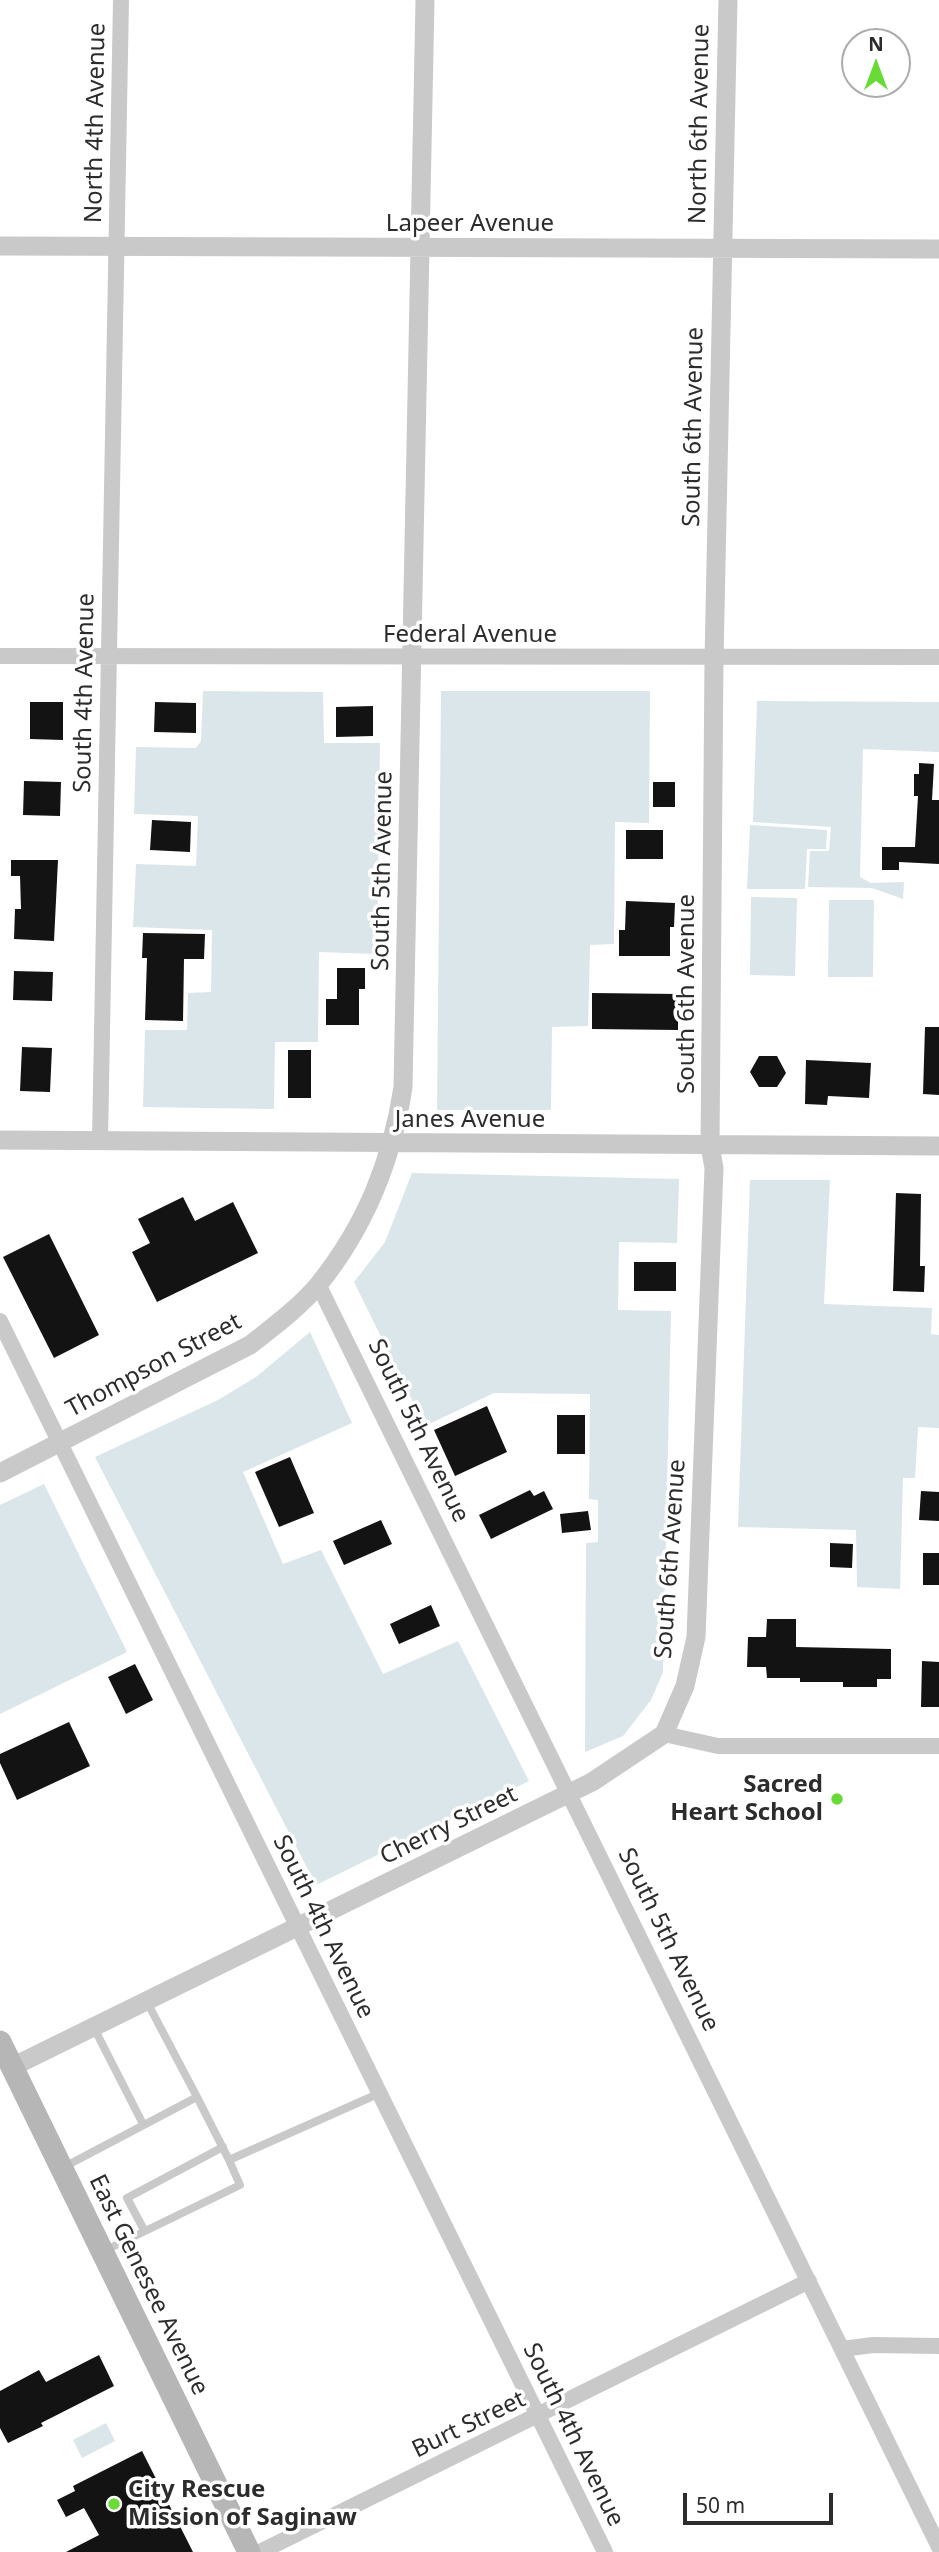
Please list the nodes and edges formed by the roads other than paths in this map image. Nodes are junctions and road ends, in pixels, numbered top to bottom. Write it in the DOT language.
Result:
graph roads {
  1 [pos="121,0"];
  2 [pos="425,0"];
  3 [pos="728,0"];
  4 [pos="0,246"];
  5 [pos="116,247"];
  6 [pos="419,249"];
  7 [pos="722,249"];
  8 [pos="939,249"];
  9 [pos="0,656"];
  10 [pos="108,656"];
  11 [pos="413,657"];
  12 [pos="939,657"];
  13 [pos="714,659"];
  14 [pos="0,1140"];
  15 [pos="100,1140"];
  16 [pos="392,1144"];
  17 [pos="710,1146"];
  18 [pos="939,1146"];
  19 [pos="318,1284"];
  20 [pos="0,1321"];
  21 [pos="59,1444"];
  22 [pos="0,1473"];
  23 [pos="664,1734"];
  24 [pos="939,1746"];
  25 [pos="569,1795"];
  26 [pos="298,1927"];
  27 [pos="147,2001"];
  28 [pos="94,2028"];
  29 [pos="0,2042"];
  30 [pos="6,2071"];
  31 [pos="380,2093"];
  32 [pos="197,2097"];
  33 [pos="143,2124"];
  34 [pos="223,2147"];
  35 [pos="229,2160"];
  36 [pos="62,2168"];
  37 [pos="144,2230"];
  38 [pos="103,2252"];
  39 [pos="809,2281"];
  40 [pos="939,2346"];
  41 [pos="842,2349"];
  42 [pos="538,2417"];
  43 [pos="939,2547"];
  44 [pos="249,2552"];
  45 [pos="260,2552"];
  46 [pos="605,2552"];
  1 -- 5 [label="street, North 4th Avenue"];
  2 -- 6 [label="street, South 5th Avenue"];
  3 -- 7 [label="street, North 6th Avenue"];
  4 -- 5 [label="street, Lapeer Avenue"];
  5 -- 6 [label="street, Lapeer Avenue"];
  5 -- 10 [label="street, South 4th Avenue"];
  6 -- 7 [label="street, Lapeer Avenue"];
  6 -- 11 [label="street, South 5th Avenue"];
  7 -- 8 [label="street, Lapeer Avenue"];
  7 -- 13 [label="street, South 6th Avenue"];
  9 -- 10 [label="street, Federal Avenue"];
  10 -- 11 [label="street, Federal Avenue"];
  10 -- 15 [label="street, South 4th Avenue"];
  11 -- 13 [label="street, Federal Avenue"];
  11 -- 16 [label="street, South 5th Avenue"];
  12 -- 13 [label="street, Federal Avenue"];
  13 -- 17 [label="street, South 6th Avenue"];
  14 -- 15 [label="street, Janes Avenue"];
  15 -- 16 [label="street, Janes Avenue"];
  16 -- 17 [label="street, Janes Avenue"];
  16 -- 19 [label="street, South 5th Avenue"];
  17 -- 18 [label="street, Janes Avenue"];
  17 -- 23 [label="street, South 6th Avenue"];
  19 -- 21 [label="street, Thompson Street"];
  19 -- 25 [label="street, South 5th Avenue"];
  20 -- 21 [label="street, South 4th Avenue"];
  21 -- 22 [label="street, Thompson Street"];
  21 -- 26 [label="street, South 4th Avenue"];
  23 -- 24 [label="street"];
  23 -- 25 [label="street, Cherry Street"];
  25 -- 26 [label="street, Cherry Street"];
  25 -- 39 [label="street, South 5th Avenue"];
  26 -- 27 [label="street, Cherry Street"];
  26 -- 31 [label="street, South 4th Avenue"];
  27 -- 28 [label="street, Cherry Street"];
  27 -- 32 [label="lane"];
  28 -- 30 [label="street, Cherry Street"];
  28 -- 33 [label="lane"];
  29 -- 30 [label="main road, East Genesee Avenue"];
  30 -- 36 [label="main road, East Genesee Avenue"];
  31 -- 35 [label="lane"];
  31 -- 42 [label="street, South 4th Avenue"];
  32 -- 33 [label="lane"];
  32 -- 34 [label="lane"];
  33 -- 36 [label="lane"];
  34 -- 35 [label="lane"];
  34 -- 37 [label="lane"];
  35 -- 37 [label="lane"];
  36 -- 38 [label="main road, East Genesee Avenue"];
  37 -- 38 [label="lane"];
  38 -- 44 [label="main road, East Genesee Avenue"];
  39 -- 41 [label="street, South 5th Avenue"];
  39 -- 42 [label="street, Burt Street"];
  40 -- 41 [label="street"];
  41 -- 43 [label="street, South 5th Avenue"];
  42 -- 45 [label="street, Burt Street"];
  42 -- 46 [label="street, South 4th Avenue"];
}
